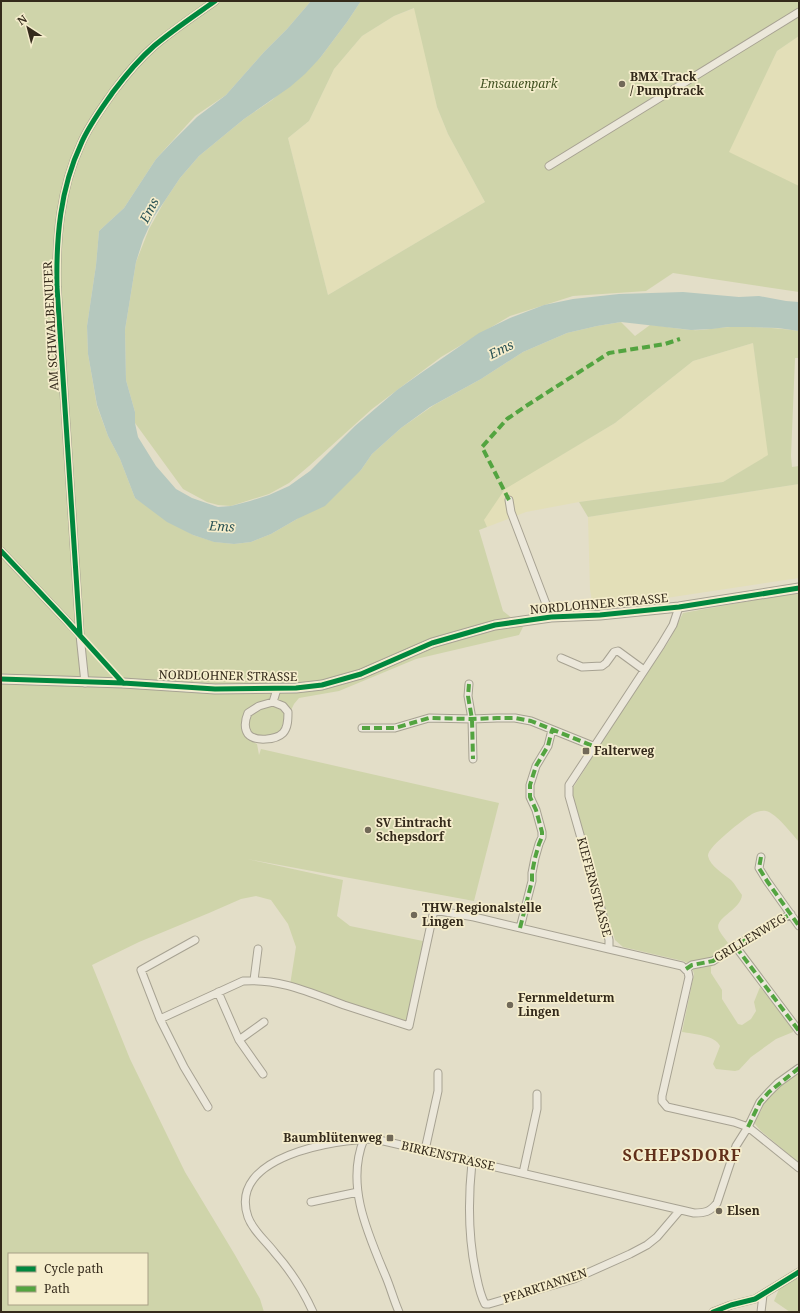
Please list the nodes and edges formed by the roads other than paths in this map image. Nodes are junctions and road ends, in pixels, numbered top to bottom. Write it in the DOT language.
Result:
graph roads {
  1 [pos="215,1"];
  2 [pos="799,12"];
  3 [pos="549,166"];
  4 [pos="509,500"];
  5 [pos="1,550"];
  6 [pos="799,588"];
  7 [pos="679,608"];
  8 [pos="551,617"];
  9 [pos="80,636"];
  10 [pos="561,658"];
  11 [pos="644,670"];
  12 [pos="1,679"];
  13 [pos="85,682"];
  14 [pos="469,684"];
  15 [pos="277,689"];
  16 [pos="273,702"];
  17 [pos="472,720"];
  18 [pos="362,728"];
  19 [pos="552,730"];
  20 [pos="594,746"];
  21 [pos="473,759"];
  22 [pos="761,857"];
  23 [pos="791,914"];
  24 [pos="799,926"];
  25 [pos="520,928"];
  26 [pos="195,940"];
  27 [pos="736,946"];
  28 [pos="258,949"];
  29 [pos="609,949"];
  30 [pos="686,969"];
  31 [pos="254,980"];
  32 [pos="218,992"];
  33 [pos="160,1019"];
  34 [pos="264,1022"];
  35 [pos="799,1031"];
  36 [pos="239,1040"];
  37 [pos="799,1068"];
  38 [pos="438,1073"];
  39 [pos="263,1074"];
  40 [pos="537,1094"];
  41 [pos="208,1107"];
  42 [pos="748,1127"];
  43 [pos="364,1139"];
  44 [pos="425,1150"];
  45 [pos="472,1162"];
  46 [pos="799,1168"];
  47 [pos="523,1173"];
  48 [pos="358,1192"];
  49 [pos="311,1202"];
  50 [pos="680,1210"];
  51 [pos="799,1272"];
  52 [pos="763,1295"];
  53 [pos="313,1312"];
  54 [pos="399,1312"];
  55 [pos="713,1312"];
  56 [pos="761,1312"];
  1 -- 9 [label="street, AM SCHWALBENUFER"];
  2 -- 3 [label="street"];
  4 -- 8 [label="street"];
  5 -- 9 [label="street"];
  6 -- 7 [label="street, NORDLOHNER STRASSE"];
  7 -- 8 [label="street, NORDLOHNER STRASSE"];
  7 -- 11 [label="street, KIEFERNSTRASSE"];
  8 -- 15 [label="street, NORDLOHNER STRASSE"];
  9 -- 13 [label="street, AM SCHWALBENUFER"];
  10 -- 11 [label="street"];
  11 -- 20 [label="street, KIEFERNSTRASSE"];
  12 -- 13 [label="street, NORDLOHNER STRASSE"];
  13 -- 15 [label="street, NORDLOHNER STRASSE"];
  14 -- 17 [label="street"];
  15 -- 16 [label="street"];
  16 -- 16 [label="street"];
  17 -- 18 [label="street"];
  17 -- 19 [label="street"];
  17 -- 21 [label="street"];
  19 -- 20 [label="street"];
  19 -- 25 [label="street"];
  20 -- 29 [label="street, KIEFERNSTRASSE"];
  22 -- 23 [label="street"];
  23 -- 24 [label="street"];
  23 -- 27 [label="street, GRILLENWEG"];
  25 -- 29 [label="street"];
  25 -- 31 [label="street"];
  26 -- 33 [label="street"];
  27 -- 30 [label="street, GRILLENWEG"];
  27 -- 35 [label="street"];
  28 -- 31 [label="street"];
  29 -- 30 [label="street, KIEFERNSTRASSE"];
  30 -- 42 [label="street"];
  31 -- 32 [label="street"];
  32 -- 33 [label="street"];
  32 -- 36 [label="street"];
  33 -- 41 [label="street"];
  34 -- 36 [label="street"];
  36 -- 39 [label="street"];
  37 -- 42 [label="street, BIRKENSTRASSE"];
  38 -- 44 [label="street"];
  40 -- 47 [label="street"];
  42 -- 46 [label="street"];
  42 -- 50 [label="street, BIRKENSTRASSE"];
  43 -- 44 [label="street, BIRKENSTRASSE"];
  43 -- 48 [label="street"];
  43 -- 53 [label="street, BIRKENSTRASSE"];
  44 -- 45 [label="street, BIRKENSTRASSE"];
  45 -- 47 [label="street, BIRKENSTRASSE"];
  45 -- 50 [label="street, PFARRTANNEN"];
  47 -- 50 [label="street, BIRKENSTRASSE"];
  48 -- 49 [label="street"];
  48 -- 54 [label="street"];
  51 -- 52 [label="street"];
  52 -- 55 [label="street"];
  52 -- 56 [label="street"];
}
